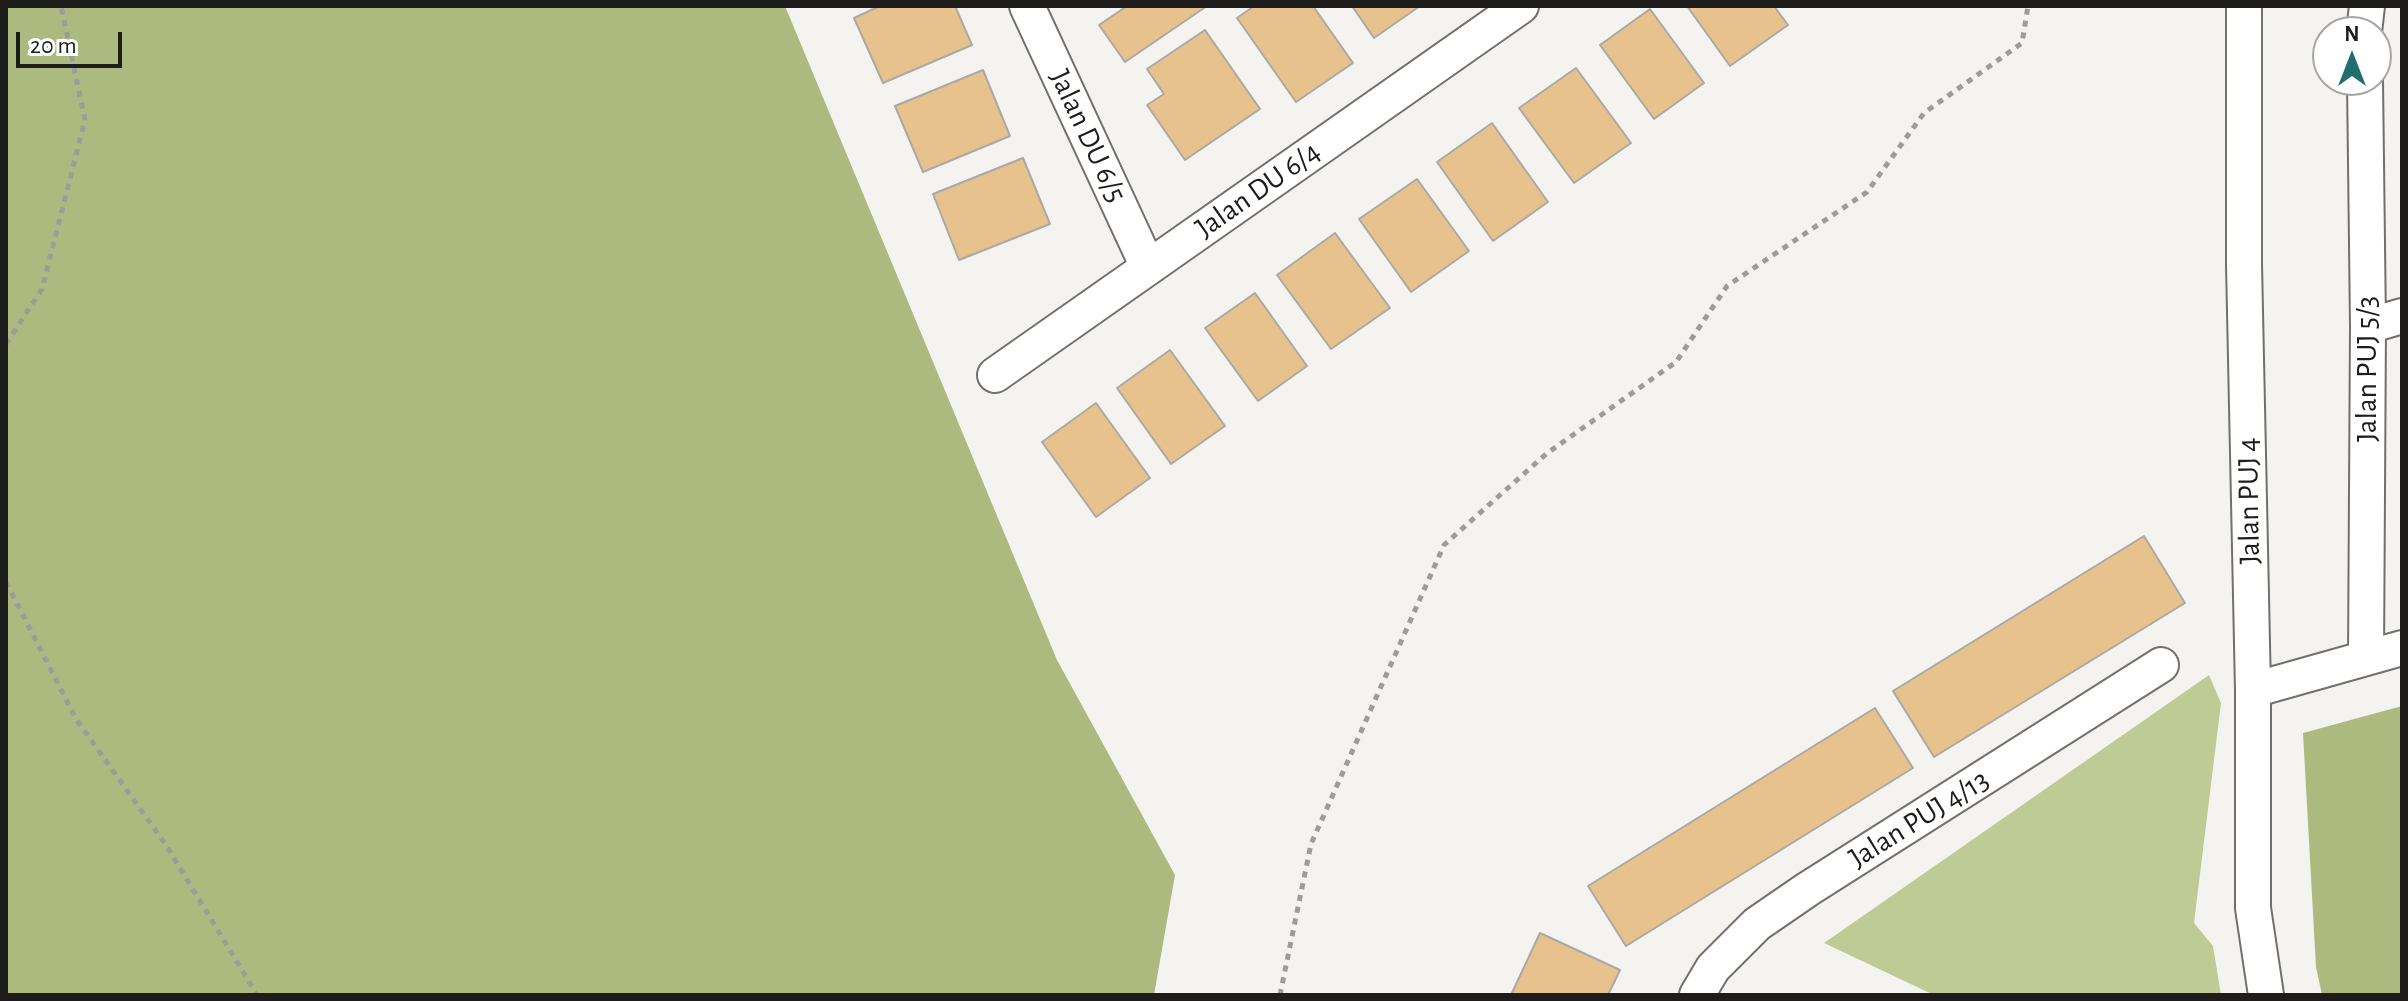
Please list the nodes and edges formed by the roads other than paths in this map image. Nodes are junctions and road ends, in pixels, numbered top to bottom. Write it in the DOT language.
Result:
graph roads {
  1 [pos="1027,6"];
  2 [pos="1521,6"];
  3 [pos="2244,6"];
  4 [pos="2365,96"];
  5 [pos="1148,267"];
  6 [pos="2402,316"];
  7 [pos="2368,326"];
  8 [pos="995,375"];
  9 [pos="2402,648"];
  10 [pos="2366,658"];
  11 [pos="2161,665"];
  12 [pos="2253,690"];
  13 [pos="1697,995"];
  14 [pos="2266,995"];
  1 -- 5 [label="street, Jalan DU 6/5"];
  2 -- 5 [label="street, Jalan DU 6/4"];
  3 -- 12 [label="street, Jalan PUJ 4"];
  4 -- 7 [label="street, Jalan PUJ 5/3"];
  5 -- 8 [label="street, Jalan DU 6/4"];
  6 -- 7 [label="street"];
  7 -- 10 [label="street, Jalan PUJ 5/3"];
  9 -- 10 [label="street"];
  10 -- 12 [label="street"];
  11 -- 13 [label="street, Jalan PUJ 4/13"];
  12 -- 14 [label="street, Jalan PUJ 4"];
}
